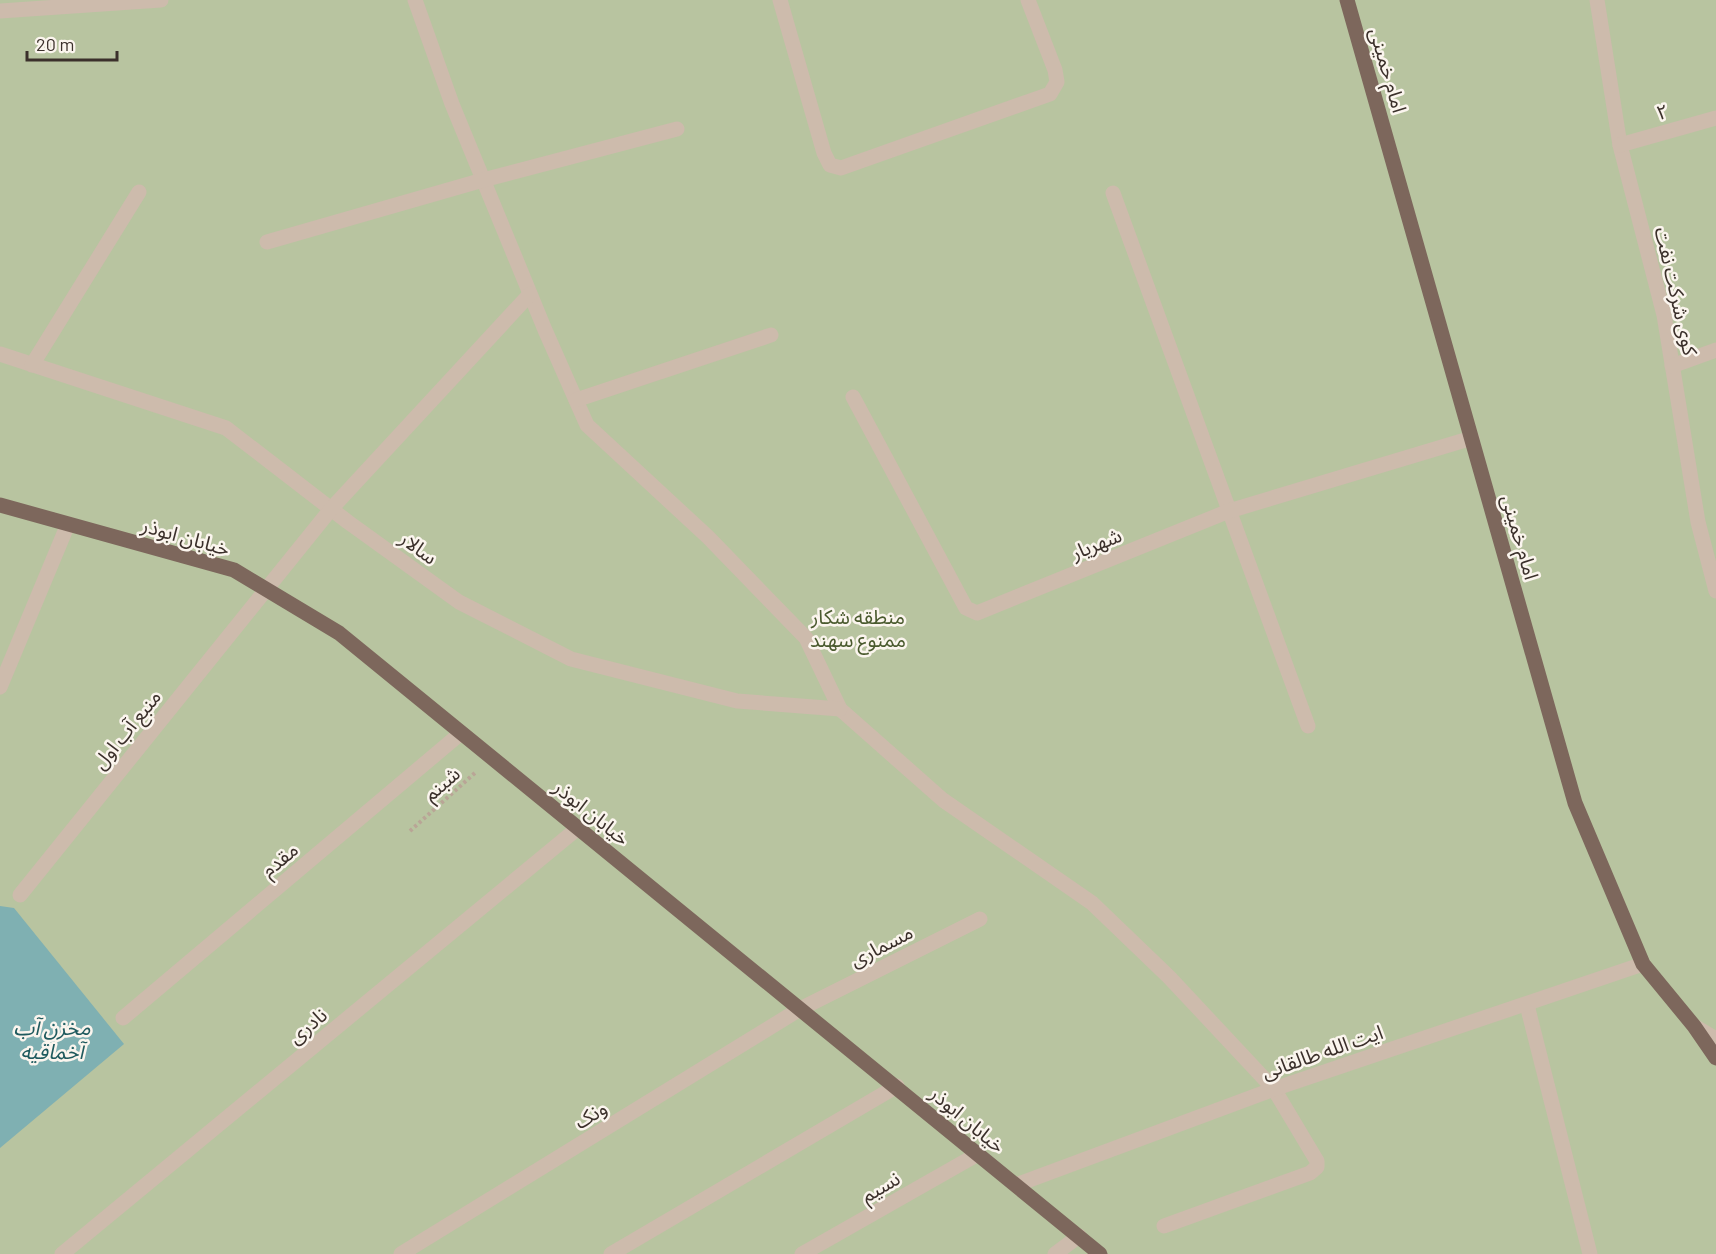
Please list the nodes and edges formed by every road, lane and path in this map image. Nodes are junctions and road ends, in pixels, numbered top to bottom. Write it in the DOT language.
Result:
graph roads {
  1 [pos="161,0"];
  2 [pos="415,0"];
  3 [pos="780,0"];
  4 [pos="1028,0"];
  5 [pos="1347,0"];
  6 [pos="1597,0"];
  7 [pos="0,11"];
  8 [pos="1716,118"];
  9 [pos="677,129"];
  10 [pos="1620,145"];
  11 [pos="483,180"];
  12 [pos="139,192"];
  13 [pos="1113,193"];
  14 [pos="267,242"];
  15 [pos="530,294"];
  16 [pos="771,334"];
  17 [pos="1716,350"];
  18 [pos="0,354"];
  19 [pos="32,364"];
  20 [pos="1672,366"];
  21 [pos="853,397"];
  22 [pos="576,400"];
  23 [pos="1472,438"];
  24 [pos="0,506"];
  25 [pos="331,509"];
  26 [pos="1229,511"];
  27 [pos="68,524"];
  28 [pos="1711,547"];
  29 [pos="265,589"];
  30 [pos="1716,591"];
  31 [pos="0,687"];
  32 [pos="840,709"];
  33 [pos="1308,726"];
  34 [pos="461,733"];
  35 [pos="492,758"];
  36 [pos="578,828"];
  37 [pos="410,831"];
  38 [pos="20,895"];
  39 [pos="980,919"];
  40 [pos="1643,964"];
  41 [pos="1527,1005"];
  42 [pos="800,1009"];
  43 [pos="123,1018"];
  44 [pos="1694,1026"];
  45 [pos="1716,1039"];
  46 [pos="1716,1059"];
  47 [pos="897,1086"];
  48 [pos="1274,1089"];
  49 [pos="978,1154"];
  50 [pos="1016,1185"];
  51 [pos="1164,1226"];
  52 [pos="1079,1236"];
  53 [pos="62,1254"];
  54 [pos="401,1254"];
  55 [pos="611,1254"];
  56 [pos="802,1254"];
  57 [pos="1055,1254"];
  58 [pos="1100,1254"];
  59 [pos="1590,1254"];
  1 -- 7 [label="street"];
  2 -- 11 [label="street"];
  3 -- 4 [label="street"];
  5 -- 23 [label="main road, امام خمینی"];
  6 -- 10 [label="street, کوی شرکت نفت"];
  8 -- 10 [label="street, ۲"];
  9 -- 11 [label="street"];
  10 -- 20 [label="street, کوی شرکت نفت"];
  11 -- 14 [label="street"];
  11 -- 15 [label="street"];
  12 -- 19 [label="street"];
  13 -- 26 [label="street"];
  15 -- 22 [label="street"];
  15 -- 25 [label="street, منبع آب اول"];
  16 -- 22 [label="street"];
  17 -- 20 [label="street"];
  18 -- 19 [label="street, سالار"];
  19 -- 25 [label="street, سالار"];
  20 -- 28 [label="street, کوی شرکت نفت"];
  21 -- 26 [label="street, شهریار"];
  22 -- 32 [label="street"];
  23 -- 26 [label="street, شهریار"];
  23 -- 40 [label="main road, امام خمینی"];
  24 -- 27 [label="main road, خیابان ابوذر"];
  25 -- 29 [label="street, منبع آب اول"];
  25 -- 32 [label="street, سالار"];
  26 -- 33 [label="street"];
  27 -- 29 [label="main road, خیابان ابوذر"];
  27 -- 31 [label="street"];
  28 -- 30 [label="street, کوی شرکت نفت"];
  29 -- 34 [label="main road, خیابان ابوذر"];
  29 -- 38 [label="street, منبع آب اول"];
  32 -- 48 [label="street"];
  34 -- 35 [label="main road, خیابان ابوذر"];
  34 -- 43 [label="street, مقدم"];
  35 -- 36 [label="main road, خیابان ابوذر"];
  35 -- 37 [label="path, شبنم"];
  36 -- 42 [label="main road, خیابان ابوذر"];
  36 -- 53 [label="street, نادری"];
  39 -- 42 [label="street, مسماری"];
  40 -- 41 [label="street, ایت الله طالقانی"];
  40 -- 44 [label="main road, امام خمینی"];
  41 -- 48 [label="street, ایت الله طالقانی"];
  41 -- 59 [label="street"];
  42 -- 47 [label="main road, خیابان ابوذر"];
  42 -- 54 [label="street, ونک"];
  44 -- 45 [label="street"];
  44 -- 46 [label="main road, امام خمینی"];
  47 -- 49 [label="main road, خیابان ابوذر"];
  47 -- 55 [label="street"];
  48 -- 50 [label="street, ایت الله طالقانی"];
  48 -- 51 [label="street"];
  49 -- 50 [label="main road, خیابان ابوذر"];
  49 -- 56 [label="street, نسیم"];
  50 -- 52 [label="main road, خیابان ابوذر"];
  52 -- 57 [label="street"];
  52 -- 58 [label="main road, خیابان ابوذر"];
}
